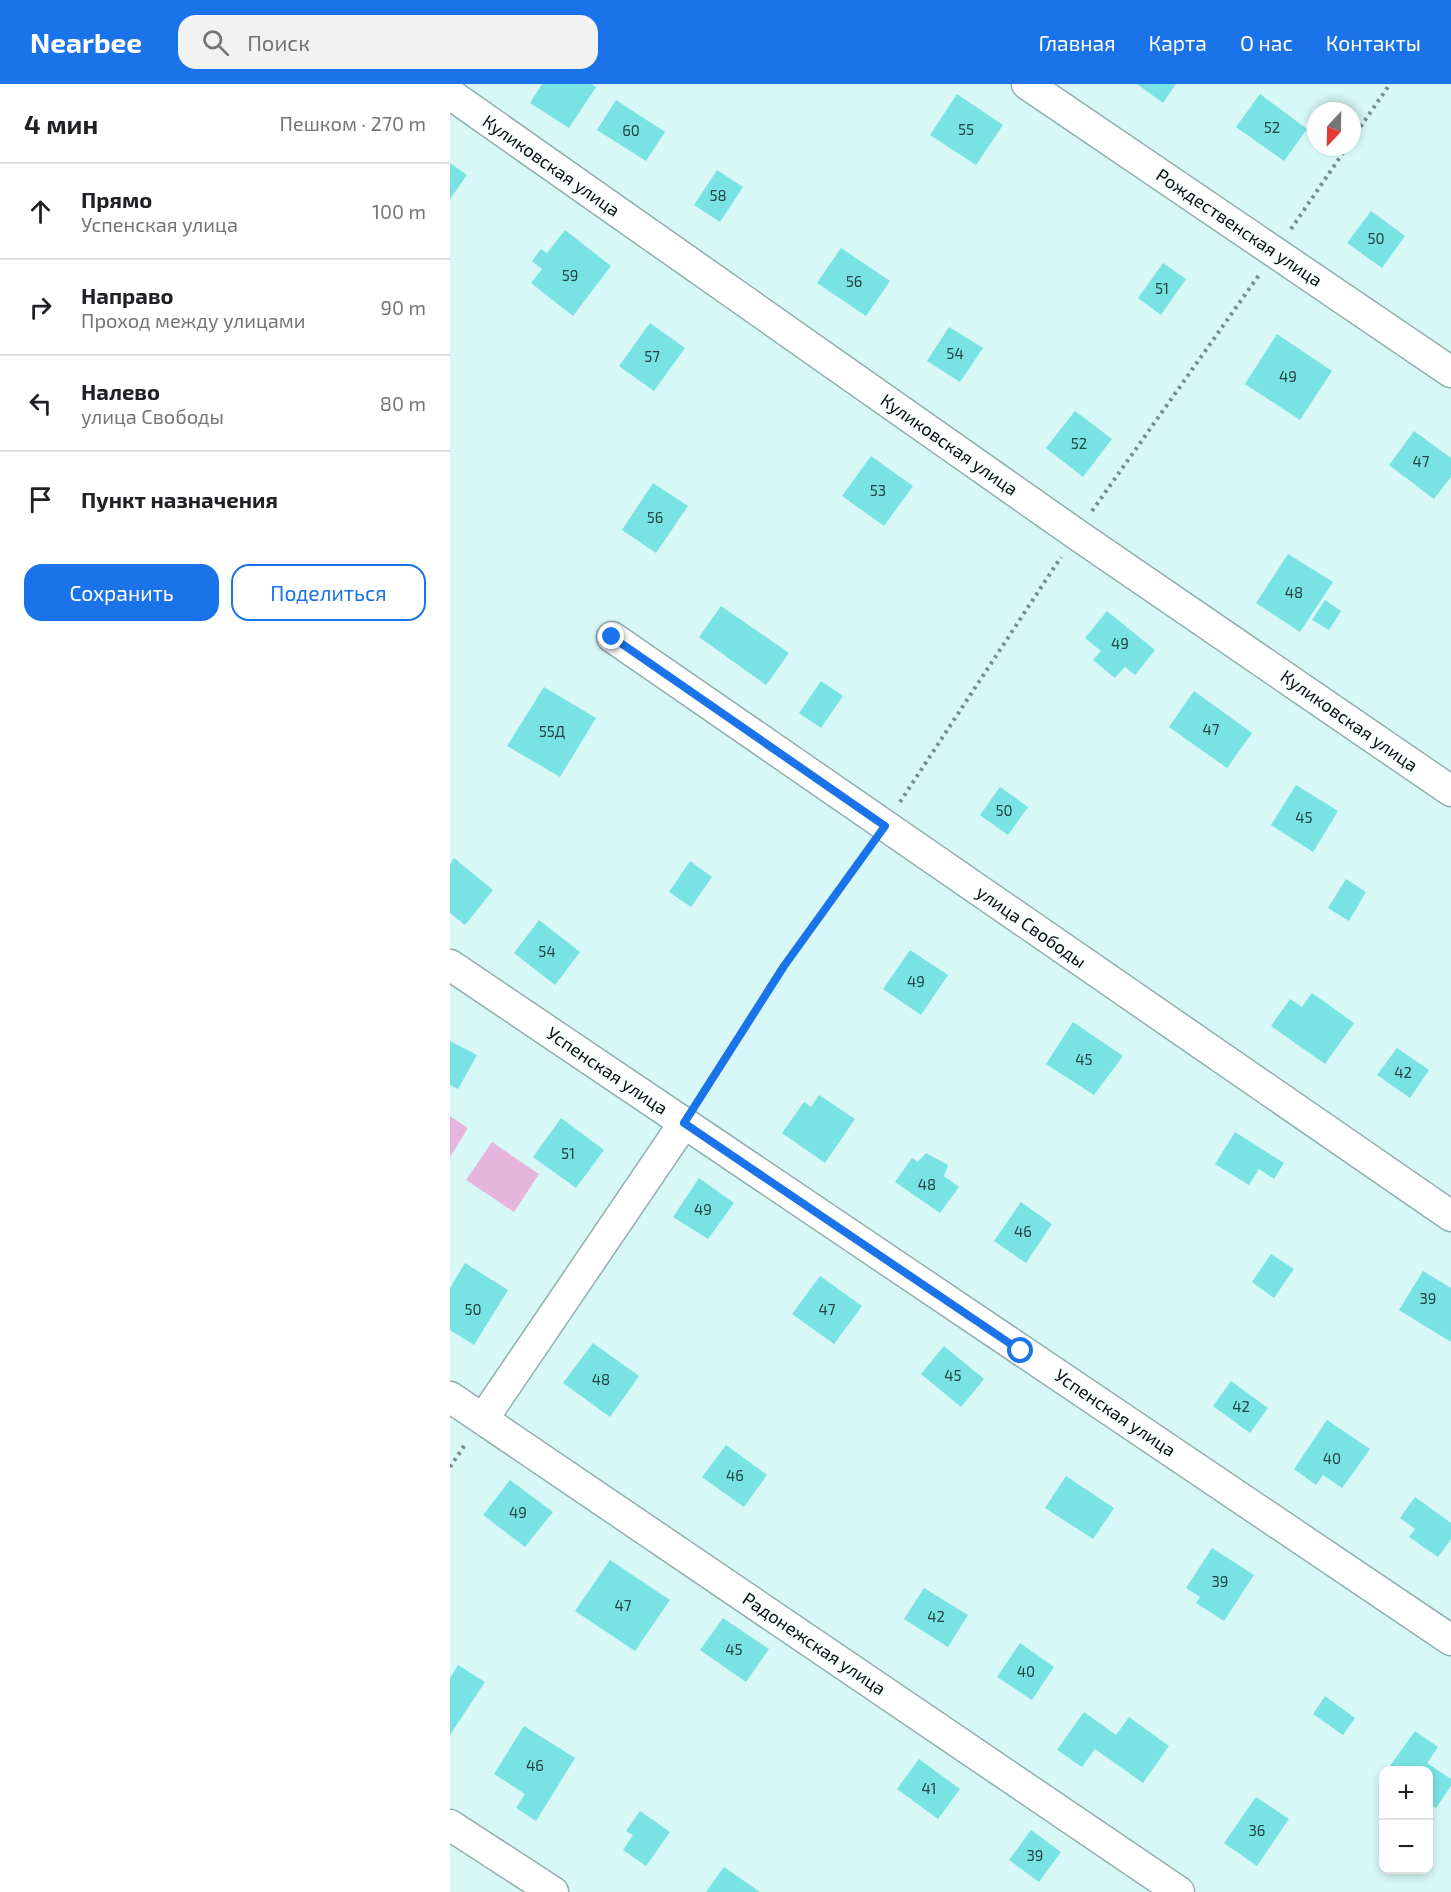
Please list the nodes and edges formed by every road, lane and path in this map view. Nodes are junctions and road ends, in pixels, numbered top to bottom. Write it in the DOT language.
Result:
graph roads {
  1 [pos="1027,84"];
  2 [pos="1390,84"];
  3 [pos="450,94"];
  4 [pos="1361,126"];
  5 [pos="1341,156"];
  6 [pos="1275,252"];
  7 [pos="1451,372"];
  8 [pos="1076,534"];
  9 [pos="612,637"];
  10 [pos="1451,791"];
  11 [pos="885,826"];
  12 [pos="450,965"];
  13 [pos="684,1123"];
  14 [pos="1451,1216"];
  15 [pos="450,1397"];
  16 [pos="483,1419"];
  17 [pos="1451,1640"];
  18 [pos="450,1824"];
  19 [pos="554,1892"];
  20 [pos="1179,1892"];
  1 -- 6 [label="street, Рождественская улица"];
  2 -- 4 [label="path"];
  3 -- 8 [label="street, Куликовская улица"];
  5 -- 6 [label="path"];
  6 -- 7 [label="street, Рождественская улица"];
  6 -- 8 [label="path"];
  8 -- 10 [label="street, Куликовская улица"];
  8 -- 11 [label="path"];
  9 -- 11 [label="street, улица Свободы"];
  11 -- 13 [label="path"];
  11 -- 14 [label="street, улица Свободы"];
  12 -- 13 [label="street, Успенская улица"];
  13 -- 16 [label="street"];
  13 -- 17 [label="street, Успенская улица"];
  15 -- 16 [label="street, Радонежская улица"];
  16 -- 20 [label="street, Радонежская улица"];
  18 -- 19 [label="street"];
}
